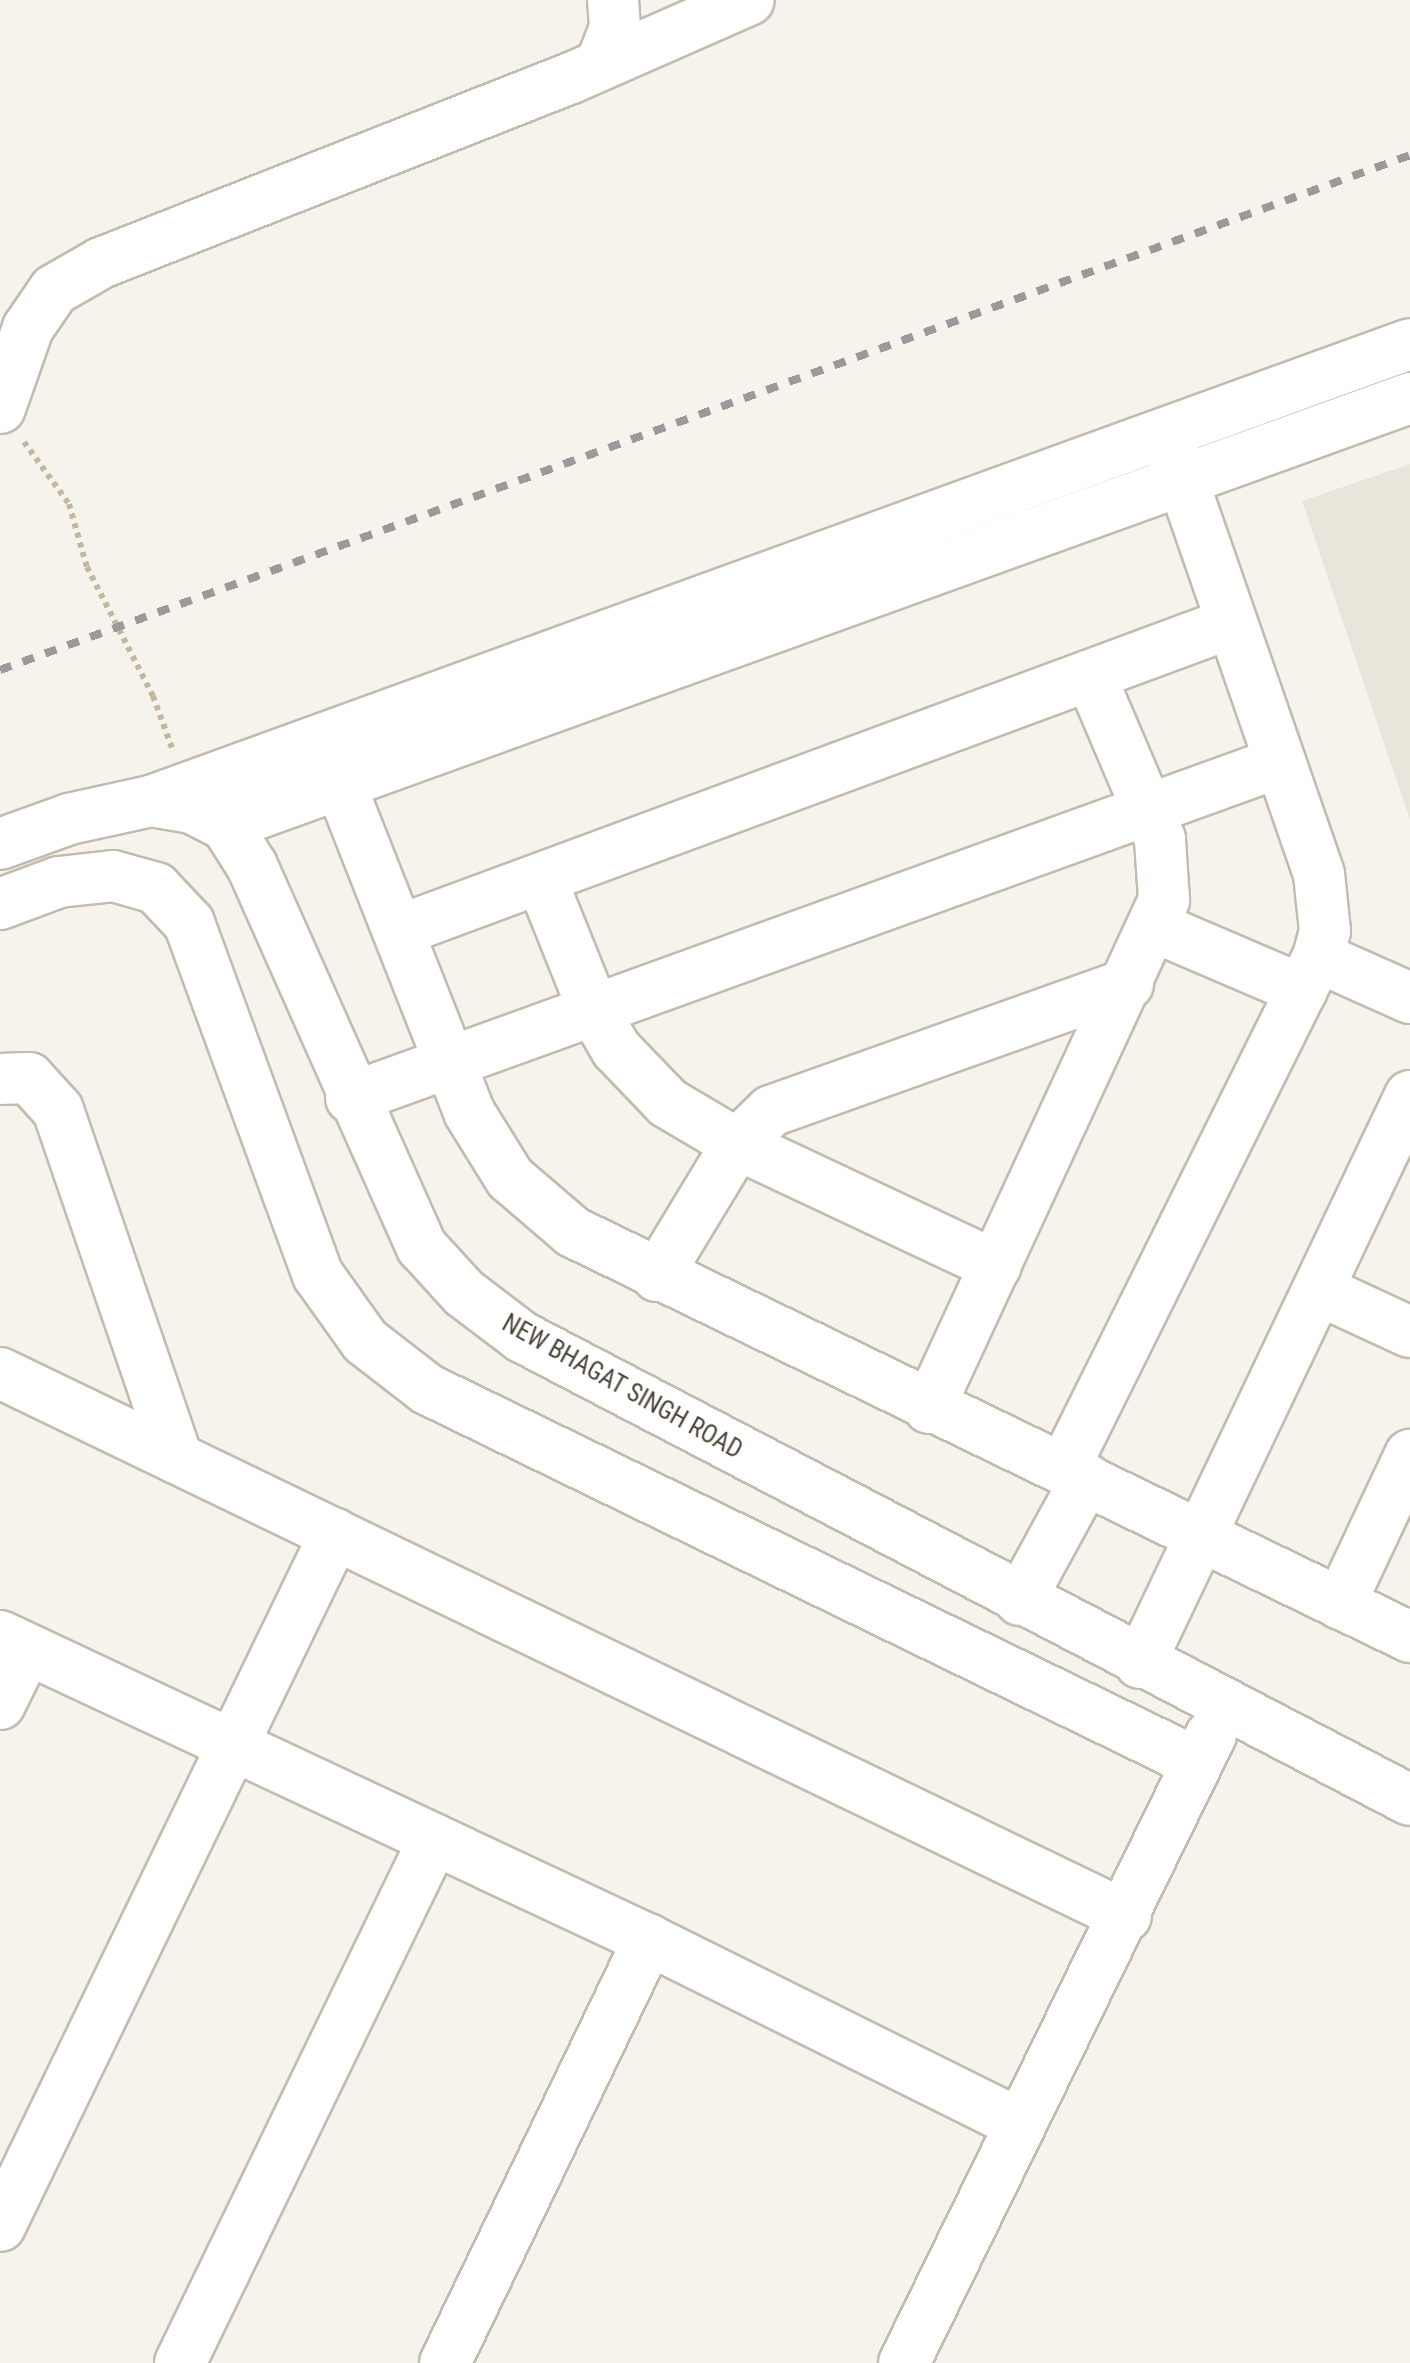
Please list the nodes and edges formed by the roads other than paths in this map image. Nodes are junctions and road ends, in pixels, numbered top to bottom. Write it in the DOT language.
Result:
graph roads {
  1 [pos="613,0"];
  2 [pos="749,0"];
  3 [pos="603,59"];
  4 [pos="1410,344"];
  5 [pos="1410,398"];
  6 [pos="6,418"];
  7 [pos="1166,432"];
  8 [pos="1182,480"];
  9 [pos="1231,623"];
  10 [pos="1090,675"];
  11 [pos="1280,762"];
  12 [pos="340,784"];
  13 [pos="168,795"];
  14 [pos="1149,814"];
  15 [pos="226,825"];
  16 [pos="0,844"];
  17 [pos="541,879"];
  18 [pos="0,904"];
  19 [pos="1155,926"];
  20 [pos="398,931"];
  21 [pos="1310,973"];
  22 [pos="1128,984"];
  23 [pos="1410,998"];
  24 [pos="595,1013"];
  25 [pos="450,1064"];
  26 [pos="0,1079"];
  27 [pos="1410,1096"];
  28 [pos="350,1098"];
  29 [pos="736,1144"];
  30 [pos="1396,1161"];
  31 [pos="996,1266"];
  32 [pos="657,1276"];
  33 [pos="1319,1290"];
  34 [pos="1410,1332"];
  35 [pos="0,1373"];
  36 [pos="928,1408"];
  37 [pos="1410,1454"];
  38 [pos="177,1458"];
  39 [pos="1075,1473"];
  40 [pos="335,1534"];
  41 [pos="1202,1538"];
  42 [pos="1020,1600"];
  43 [pos="1340,1604"];
  44 [pos="1410,1638"];
  45 [pos="14,1642"];
  46 [pos="1140,1663"];
  47 [pos="0,1704"];
  48 [pos="1225,1708"];
  49 [pos="232,1744"];
  50 [pos="1197,1763"];
  51 [pos="1410,1800"];
  52 [pos="434,1840"];
  53 [pos="1126,1916"];
  54 [pos="648,1940"];
  55 [pos="1016,2123"];
  56 [pos="0,2226"];
  57 [pos="180,2363"];
  58 [pos="444,2363"];
  59 [pos="904,2363"];
  1 -- 3 [label="street"];
  2 -- 3 [label="street"];
  3 -- 6 [label="street"];
  4 -- 7 [label="street"];
  5 -- 8 [label="street"];
  7 -- 8 [label="street"];
  7 -- 13 [label="street"];
  8 -- 9 [label="street"];
  8 -- 12 [label="street"];
  9 -- 10 [label="street"];
  9 -- 11 [label="street"];
  10 -- 14 [label="street"];
  10 -- 17 [label="street"];
  11 -- 14 [label="street"];
  11 -- 21 [label="street"];
  12 -- 15 [label="street"];
  12 -- 20 [label="street"];
  13 -- 15 [label="street"];
  13 -- 16 [label="street"];
  14 -- 19 [label="street"];
  14 -- 24 [label="street"];
  15 -- 28 [label="street, NEW BHAGAT SINGH ROAD"];
  17 -- 20 [label="street"];
  17 -- 24 [label="street"];
  18 -- 50 [label="street"];
  19 -- 21 [label="street"];
  19 -- 22 [label="street"];
  20 -- 25 [label="street"];
  21 -- 23 [label="street"];
  21 -- 39 [label="street"];
  22 -- 29 [label="street"];
  22 -- 31 [label="street"];
  24 -- 25 [label="street"];
  24 -- 29 [label="street"];
  25 -- 28 [label="street"];
  25 -- 32 [label="street"];
  26 -- 38 [label="street"];
  27 -- 30 [label="street"];
  28 -- 42 [label="street, NEW BHAGAT SINGH ROAD"];
  29 -- 31 [label="street"];
  29 -- 32 [label="street"];
  30 -- 33 [label="street"];
  31 -- 36 [label="street"];
  32 -- 36 [label="street"];
  33 -- 34 [label="street"];
  33 -- 41 [label="street"];
  35 -- 38 [label="street"];
  36 -- 39 [label="street"];
  37 -- 43 [label="street"];
  38 -- 40 [label="street"];
  39 -- 41 [label="street"];
  39 -- 42 [label="street"];
  40 -- 49 [label="street"];
  40 -- 53 [label="street"];
  41 -- 43 [label="street"];
  41 -- 46 [label="street"];
  42 -- 46 [label="street, NEW BHAGAT SINGH ROAD"];
  43 -- 44 [label="street"];
  45 -- 47 [label="street"];
  45 -- 49 [label="street"];
  46 -- 48 [label="street, NEW BHAGAT SINGH ROAD"];
  48 -- 50 [label="street"];
  48 -- 51 [label="street, NEW BHAGAT SINGH ROAD"];
  49 -- 52 [label="street"];
  49 -- 56 [label="street"];
  50 -- 53 [label="street"];
  52 -- 54 [label="street"];
  52 -- 57 [label="street"];
  53 -- 55 [label="street"];
  54 -- 55 [label="street"];
  54 -- 58 [label="street"];
  55 -- 59 [label="street"];
}
